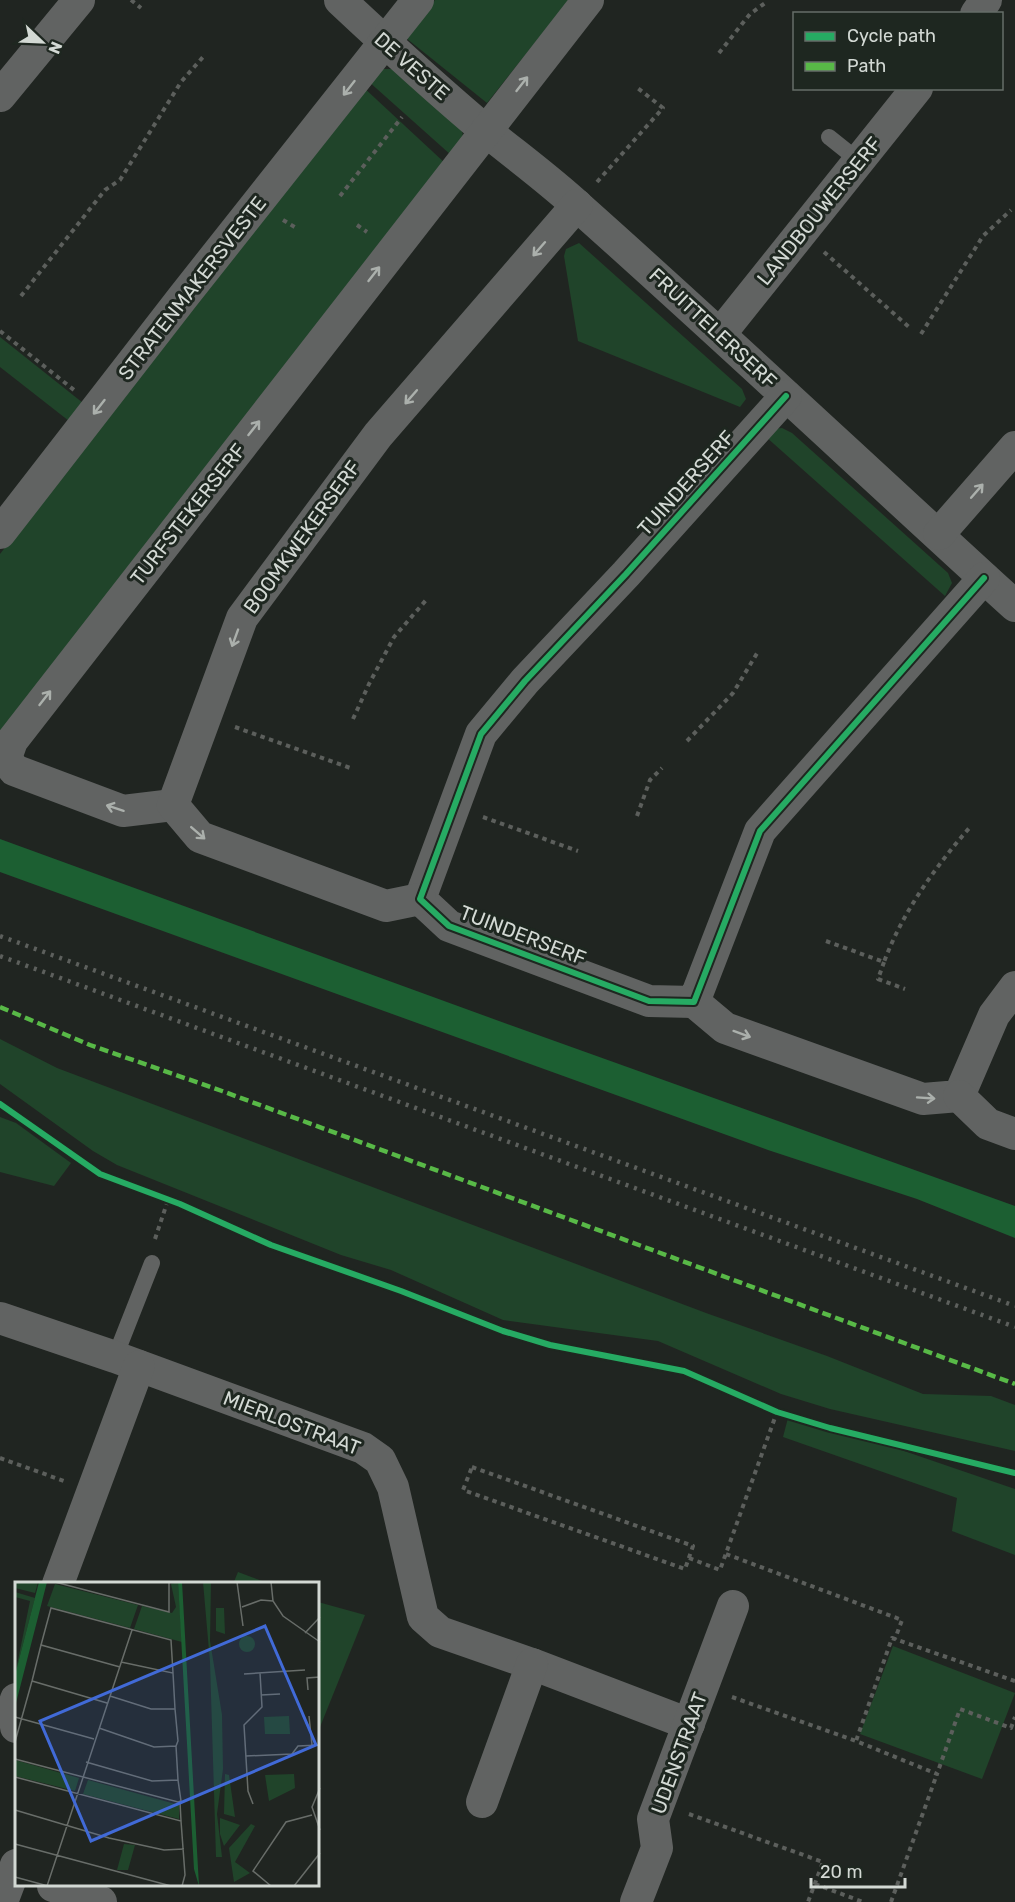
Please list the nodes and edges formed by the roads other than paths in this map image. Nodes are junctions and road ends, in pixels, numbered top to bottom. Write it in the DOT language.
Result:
graph roads {
  1 [pos="79,0"];
  2 [pos="340,0"];
  3 [pos="418,0"];
  4 [pos="588,0"];
  5 [pos="385,43"];
  6 [pos="914,90"];
  7 [pos="0,96"];
  8 [pos="486,130"];
  9 [pos="829,138"];
  10 [pos="859,161"];
  11 [pos="577,205"];
  12 [pos="721,333"];
  13 [pos="786,396"];
  14 [pos="1015,447"];
  15 [pos="0,533"];
  16 [pos="939,534"];
  17 [pos="984,578"];
  18 [pos="1015,606"];
  19 [pos="3,757"];
  20 [pos="173,805"];
  21 [pos="420,899"];
  22 [pos="1015,987"];
  23 [pos="694,1002"];
  24 [pos="959,1096"];
  25 [pos="1015,1134"];
  26 [pos="152,1263"];
  27 [pos="0,1318"];
  28 [pos="127,1362"];
  29 [pos="59,1582"];
  30 [pos="733,1606"];
  31 [pos="532,1664"];
  32 [pos="689,1724"];
  33 [pos="15,1727"];
  34 [pos="0,1729"];
  35 [pos="482,1802"];
  36 [pos="15,1872"];
  37 [pos="56,1887"];
  38 [pos="2,1902"];
  39 [pos="102,1902"];
  40 [pos="636,1902"];
  1 -- 7 [label="street"];
  2 -- 5 [label="street, DE VESTE"];
  3 -- 5 [label="street, STRATENMAKERSVESTE"];
  8 -- 4 [label="street, TURFSTEKERSERF, one-way"];
  5 -- 8 [label="street, DE VESTE"];
  5 -- 15 [label="street, STRATENMAKERSVESTE, one-way"];
  6 -- 10 [label="street, LANDBOUWERSERF"];
  8 -- 11 [label="street, FRUITTELERSERF"];
  19 -- 8 [label="street, TURFSTEKERSERF, one-way"];
  9 -- 10 [label="lane"];
  10 -- 12 [label="street, LANDBOUWERSERF"];
  11 -- 12 [label="street, FRUITTELERSERF"];
  11 -- 20 [label="street, BOOMKWEKERSERF, one-way"];
  12 -- 13 [label="street, FRUITTELERSERF"];
  13 -- 16 [label="street, FRUITTELERSERF"];
  13 -- 21 [label="street, TUINDERSERF"];
  16 -- 14 [label="street, one-way"];
  16 -- 17 [label="street, FRUITTELERSERF"];
  17 -- 18 [label="street, FRUITTELERSERF"];
  17 -- 23 [label="street"];
  20 -- 19 [label="street, TURFSTEKERSERF, one-way"];
  20 -- 21 [label="street, one-way"];
  21 -- 23 [label="street, TUINDERSERF"];
  22 -- 24 [label="street"];
  23 -- 24 [label="street, one-way"];
  24 -- 25 [label="street"];
  26 -- 28 [label="lane"];
  27 -- 28 [label="street, MIERLOSTRAAT"];
  28 -- 29 [label="street"];
  28 -- 31 [label="street, MIERLOSTRAAT"];
  30 -- 32 [label="street, UDENSTRAAT"];
  31 -- 32 [label="street, MIERLOSTRAAT"];
  31 -- 35 [label="street"];
  32 -- 40 [label="street, UDENSTRAAT"];
  33 -- 34 [label="lane"];
  36 -- 38 [label="street"];
  37 -- 39 [label="street"];
}
